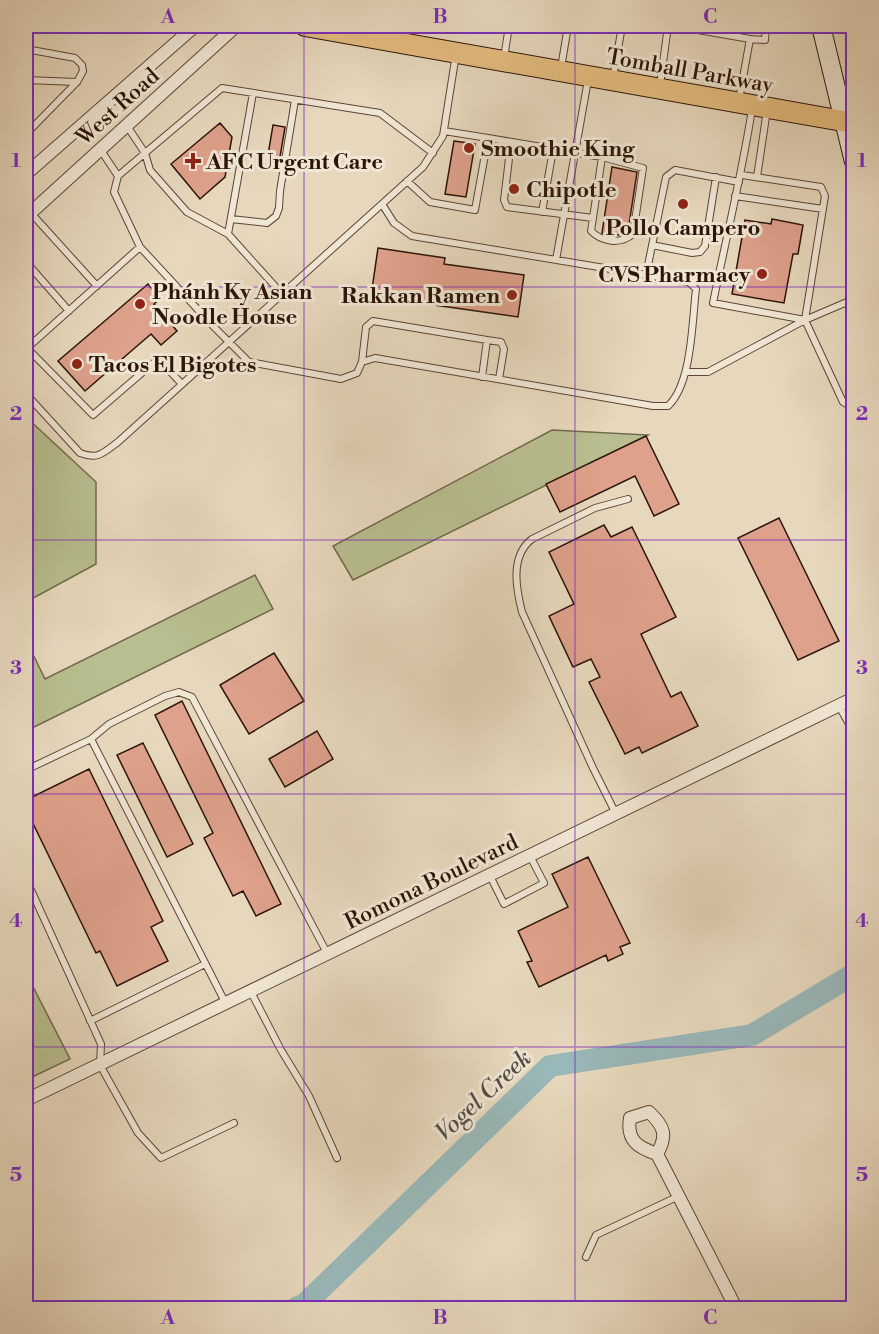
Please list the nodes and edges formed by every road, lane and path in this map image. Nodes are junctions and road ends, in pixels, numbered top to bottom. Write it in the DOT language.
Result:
graph roads {
  1 [pos="195,26"];
  2 [pos="236,26"];
  3 [pos="305,26"];
  4 [pos="509,26"];
  5 [pos="567,26"];
  6 [pos="622,26"];
  7 [pos="668,26"];
  8 [pos="675,26"];
  9 [pos="766,26"];
  10 [pos="821,26"];
  11 [pos="852,26"];
  12 [pos="349,30"];
  13 [pos="854,30"];
  14 [pos="748,39"];
  15 [pos="26,49"];
  16 [pos="456,54"];
  17 [pos="504,62"];
  18 [pos="561,72"];
  19 [pos="589,77"];
  20 [pos="26,80"];
  21 [pos="613,81"];
  22 [pos="76,82"];
  23 [pos="660,89"];
  24 [pos="253,93"];
  25 [pos="295,100"];
  26 [pos="753,105"];
  27 [pos="848,122"];
  28 [pos="126,125"];
  29 [pos="444,131"];
  30 [pos="26,134"];
  31 [pos="488,138"];
  32 [pos="511,142"];
  33 [pos="100,149"];
  34 [pos="553,150"];
  35 [pos="145,153"];
  36 [pos="433,153"];
  37 [pos="575,154"];
  38 [pos="602,157"];
  39 [pos="854,162"];
  40 [pos="26,174"];
  41 [pos="118,176"];
  42 [pos="716,177"];
  43 [pos="758,177"];
  44 [pos="740,178"];
  45 [pos="407,181"];
  46 [pos="735,195"];
  47 [pos="382,204"];
  48 [pos="824,209"];
  49 [pos="542,212"];
  50 [pos="28,215"];
  51 [pos="564,215"];
  52 [pos="592,218"];
  53 [pos="231,219"];
  54 [pos="228,234"];
  55 [pos="652,245"];
  56 [pos="140,247"];
  57 [pos="556,260"];
  58 [pos="26,262"];
  59 [pos="646,274"];
  60 [pos="97,286"];
  61 [pos="282,294"];
  62 [pos="854,299"];
  63 [pos="69,311"];
  64 [pos="805,320"];
  65 [pos="487,340"];
  66 [pos="230,342"];
  67 [pos="26,349"];
  68 [pos="362,362"];
  69 [pos="686,372"];
  70 [pos="482,377"];
  71 [pos="498,380"];
  72 [pos="182,384"];
  73 [pos="26,394"];
  74 [pos="854,408"];
  75 [pos="628,499"];
  76 [pos="854,698"];
  77 [pos="839,705"];
  78 [pos="854,733"];
  79 [pos="91,739"];
  80 [pos="26,770"];
  81 [pos="616,814"];
  82 [pos="530,856"];
  83 [pos="490,876"];
  84 [pos="26,879"];
  85 [pos="328,954"];
  86 [pos="206,964"];
  87 [pos="251,992"];
  88 [pos="226,1004"];
  89 [pos="90,1021"];
  90 [pos="26,1048"];
  91 [pos="26,1061"];
  92 [pos="100,1065"];
  93 [pos="26,1097"];
  94 [pos="234,1123"];
  95 [pos="657,1154"];
  96 [pos="337,1158"];
  97 [pos="679,1196"];
  98 [pos="586,1257"];
  99 [pos="736,1308"];
  1 -- 40 [label="street, West Road"];
  2 -- 28 [label="street, West Road"];
  3 -- 12 [label="main road, Tomball Parkway"];
  4 -- 17 [label="lane"];
  5 -- 18 [label="lane"];
  6 -- 21 [label="lane"];
  7 -- 23 [label="lane"];
  8 -- 14 [label="lane"];
  9 -- 14 [label="lane"];
  10 -- 27 [label="main road"];
  11 -- 13 [label="main road"];
  12 -- 16 [label="main road, Tomball Parkway"];
  14 -- 26 [label="lane"];
  15 -- 22 [label="lane"];
  16 -- 17 [label="main road, Tomball Parkway"];
  16 -- 29 [label="lane"];
  17 -- 18 [label="main road, Tomball Parkway"];
  18 -- 19 [label="main road, Tomball Parkway"];
  19 -- 21 [label="main road, Tomball Parkway"];
  19 -- 37 [label="lane"];
  20 -- 22 [label="lane"];
  21 -- 23 [label="main road, Tomball Parkway"];
  22 -- 30 [label="lane"];
  23 -- 26 [label="main road, Tomball Parkway"];
  24 -- 25 [label="lane"];
  24 -- 35 [label="lane"];
  24 -- 53 [label="lane"];
  25 -- 36 [label="lane"];
  25 -- 53 [label="lane"];
  26 -- 27 [label="main road, Tomball Parkway"];
  26 -- 43 [label="lane"];
  26 -- 44 [label="lane"];
  27 -- 39 [label="main road"];
  28 -- 33 [label="street, West Road"];
  28 -- 35 [label="lane"];
  29 -- 31 [label="lane"];
  29 -- 36 [label="lane"];
  31 -- 32 [label="lane"];
  31 -- 45 [label="lane"];
  32 -- 34 [label="lane"];
  32 -- 49 [label="lane"];
  33 -- 41 [label="lane"];
  33 -- 50 [label="street, West Road"];
  34 -- 37 [label="lane"];
  34 -- 49 [label="lane"];
  35 -- 41 [label="lane"];
  35 -- 54 [label="lane"];
  36 -- 45 [label="lane"];
  37 -- 38 [label="lane"];
  37 -- 51 [label="lane"];
  38 -- 52 [label="lane"];
  38 -- 52 [label="lane"];
  41 -- 56 [label="lane"];
  42 -- 44 [label="lane"];
  42 -- 55 [label="lane"];
  42 -- 55 [label="lane"];
  43 -- 44 [label="lane"];
  43 -- 48 [label="lane"];
  44 -- 46 [label="lane"];
  45 -- 47 [label="lane"];
  46 -- 48 [label="lane"];
  46 -- 64 [label="lane"];
  47 -- 57 [label="lane"];
  47 -- 61 [label="lane"];
  48 -- 64 [label="lane"];
  49 -- 51 [label="lane"];
  50 -- 60 [label="lane"];
  51 -- 52 [label="lane"];
  51 -- 57 [label="lane"];
  53 -- 54 [label="lane"];
  54 -- 61 [label="lane"];
  55 -- 59 [label="lane"];
  56 -- 60 [label="lane"];
  56 -- 66 [label="lane"];
  57 -- 59 [label="lane"];
  58 -- 63 [label="lane"];
  59 -- 69 [label="lane"];
  60 -- 63 [label="lane"];
  61 -- 66 [label="lane"];
  62 -- 64 [label="lane"];
  63 -- 67 [label="lane"];
  64 -- 69 [label="lane"];
  64 -- 74 [label="lane"];
  65 -- 68 [label="lane"];
  65 -- 70 [label="lane"];
  65 -- 71 [label="lane"];
  66 -- 68 [label="lane"];
  66 -- 72 [label="lane"];
  67 -- 72 [label="lane"];
  68 -- 70 [label="lane"];
  69 -- 71 [label="lane"];
  70 -- 71 [label="lane"];
  72 -- 73 [label="lane"];
  75 -- 81 [label="lane"];
  76 -- 77 [label="street, Romona Boulevard"];
  77 -- 78 [label="lane"];
  77 -- 81 [label="street, Romona Boulevard"];
  79 -- 80 [label="lane"];
  79 -- 85 [label="lane"];
  79 -- 86 [label="lane"];
  81 -- 82 [label="street, Romona Boulevard"];
  82 -- 83 [label="street, Romona Boulevard"];
  82 -- 83 [label="lane"];
  83 -- 85 [label="street, Romona Boulevard"];
  84 -- 89 [label="lane"];
  85 -- 87 [label="street, Romona Boulevard"];
  86 -- 88 [label="lane"];
  86 -- 89 [label="lane"];
  87 -- 88 [label="street, Romona Boulevard"];
  87 -- 96 [label="lane"];
  88 -- 92 [label="street, Romona Boulevard"];
  89 -- 92 [label="lane"];
  90 -- 91 [label="lane"];
  92 -- 93 [label="street, Romona Boulevard"];
  92 -- 94 [label="lane"];
  95 -- 97 [label="street"];
  97 -- 98 [label="lane"];
  97 -- 99 [label="street"];
}
